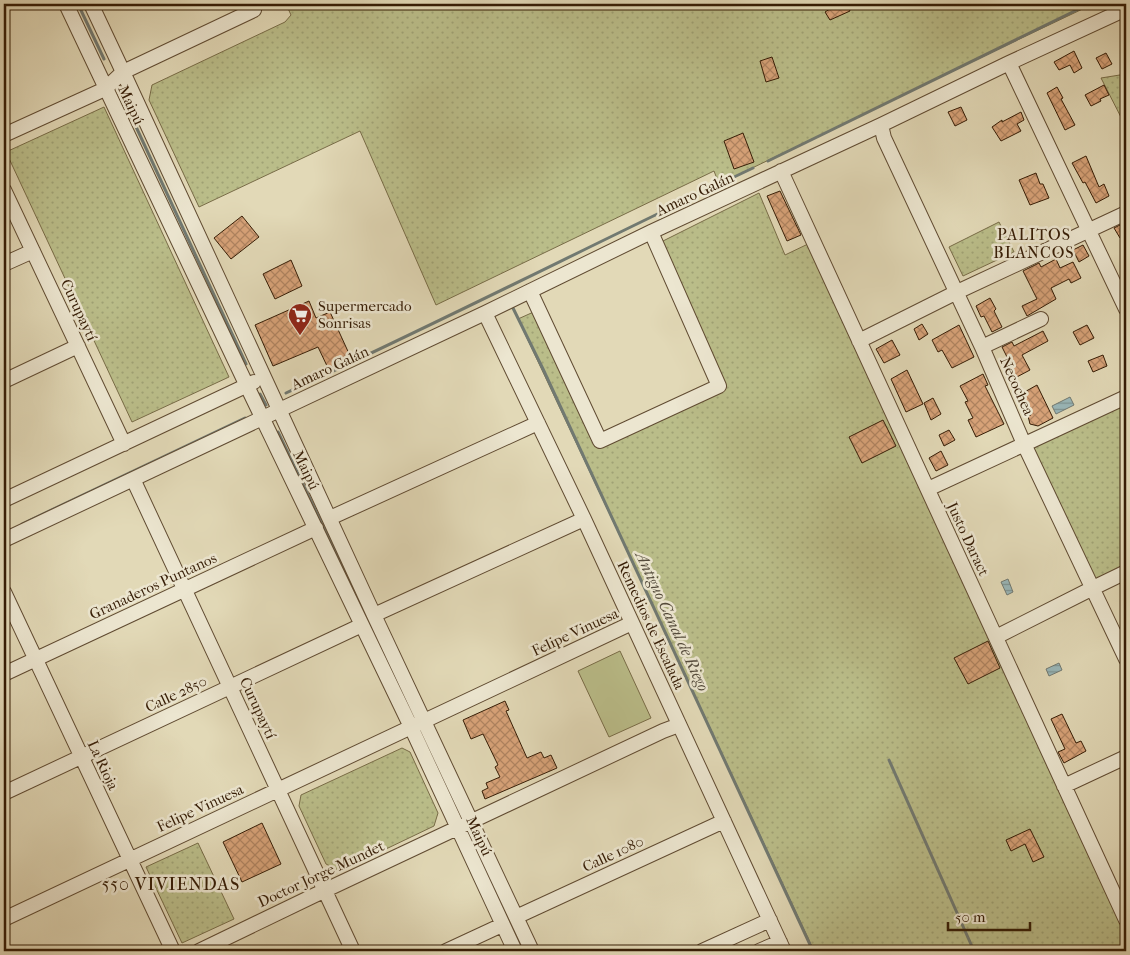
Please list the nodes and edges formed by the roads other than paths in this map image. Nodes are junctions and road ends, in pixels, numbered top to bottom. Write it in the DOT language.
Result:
graph roads {
  1 [pos="66,4"];
  2 [pos="91,4"];
  3 [pos="253,7"];
  4 [pos="1126,9"];
  5 [pos="1010,63"];
  6 [pos="123,72"];
  7 [pos="105,89"];
  8 [pos="881,126"];
  9 [pos="4,135"];
  10 [pos="781,171"];
  11 [pos="4,190"];
  12 [pos="1126,213"];
  13 [pos="1089,230"];
  14 [pos="651,232"];
  15 [pos="33,251"];
  16 [pos="4,264"];
  17 [pos="530,291"];
  18 [pos="957,292"];
  19 [pos="1126,309"];
  20 [pos="485,313"];
  21 [pos="1041,318"];
  22 [pos="860,341"];
  23 [pos="78,346"];
  24 [pos="982,348"];
  25 [pos="264,377"];
  26 [pos="4,381"];
  27 [pos="247,386"];
  28 [pos="1126,397"];
  29 [pos="279,410"];
  30 [pos="262,417"];
  31 [pos="538,423"];
  32 [pos="124,444"];
  33 [pos="1024,444"];
  34 [pos="132,479"];
  35 [pos="928,489"];
  36 [pos="4,500"];
  37 [pos="330,518"];
  38 [pos="584,519"];
  39 [pos="316,528"];
  40 [pos="4,540"];
  41 [pos="1126,572"];
  42 [pos="1093,588"];
  43 [pos="184,590"];
  44 [pos="4,592"];
  45 [pos="374,615"];
  46 [pos="632,623"];
  47 [pos="362,624"];
  48 [pos="996,637"];
  49 [pos="1126,658"];
  50 [pos="35,659"];
  51 [pos="4,674"];
  52 [pos="230,687"];
  53 [pos="417,724"];
  54 [pos="679,725"];
  55 [pos="81,757"];
  56 [pos="1126,757"];
  57 [pos="1064,786"];
  58 [pos="278,790"];
  59 [pos="4,793"];
  60 [pos="471,821"];
  61 [pos="724,821"];
  62 [pos="458,828"];
  63 [pos="130,860"];
  64 [pos="325,890"];
  65 [pos="516,917"];
  66 [pos="4,919"];
  67 [pos="770,920"];
  68 [pos="1126,920"];
  69 [pos="502,925"];
  70 [pos="782,947"];
  71 [pos="173,951"];
  72 [pos="199,951"];
  73 [pos="353,951"];
  74 [pos="446,951"];
  75 [pos="515,951"];
  76 [pos="532,951"];
  77 [pos="702,951"];
  78 [pos="759,951"];
  1 -- 7 [label="street, Maipú"];
  2 -- 6 [label="street, Maipú"];
  3 -- 6 [label="street"];
  4 -- 5 [label="street, Amaro Galán"];
  5 -- 8 [label="street, Amaro Galán"];
  5 -- 13 [label="street"];
  6 -- 7 [label="street"];
  6 -- 25 [label="street, Maipú"];
  7 -- 9 [label="street"];
  7 -- 27 [label="street, Maipú"];
  8 -- 10 [label="street, Amaro Galán"];
  8 -- 18 [label="street, Necochea"];
  10 -- 14 [label="street, Amaro Galán"];
  10 -- 22 [label="street, Justo Daract"];
  11 -- 15 [label="street, Curupaytí"];
  12 -- 13 [label="street"];
  13 -- 18 [label="street"];
  13 -- 19 [label="street"];
  14 -- 17 [label="street, Amaro Galán"];
  14 -- 17 [label="street"];
  15 -- 16 [label="street"];
  15 -- 23 [label="street, Curupaytí"];
  17 -- 20 [label="street, Amaro Galán"];
  18 -- 22 [label="street"];
  18 -- 24 [label="street, Necochea"];
  20 -- 29 [label="street, Amaro Galán"];
  20 -- 31 [label="street, Remedios de Escalada"];
  21 -- 24 [label="street"];
  22 -- 35 [label="street, Justo Daract"];
  23 -- 26 [label="street"];
  23 -- 32 [label="street, Curupaytí"];
  24 -- 33 [label="street, Necochea"];
  25 -- 27 [label="street"];
  25 -- 29 [label="street, Maipú"];
  27 -- 30 [label="street, Maipú"];
  27 -- 32 [label="street"];
  28 -- 33 [label="street"];
  29 -- 30 [label="street, Amaro Galán"];
  29 -- 37 [label="street, Maipú"];
  30 -- 34 [label="street"];
  30 -- 39 [label="street, Maipú"];
  31 -- 37 [label="street"];
  31 -- 38 [label="street, Remedios de Escalada"];
  32 -- 36 [label="street"];
  33 -- 35 [label="street"];
  33 -- 42 [label="street, Necochea"];
  34 -- 40 [label="street"];
  34 -- 43 [label="street, Curupaytí"];
  35 -- 48 [label="street, Justo Daract"];
  37 -- 45 [label="street, Maipú"];
  38 -- 45 [label="street"];
  38 -- 46 [label="street, Remedios de Escalada"];
  39 -- 43 [label="street, Granaderos Puntanos"];
  39 -- 47 [label="street, Maipú"];
  41 -- 42 [label="street"];
  42 -- 48 [label="street"];
  42 -- 49 [label="street, Necochea"];
  43 -- 50 [label="street, Granaderos Puntanos"];
  43 -- 52 [label="street, Curupaytí"];
  44 -- 50 [label="street, La Rioja"];
  45 -- 53 [label="street, Maipú"];
  46 -- 53 [label="street, Felipe Vinuesa"];
  46 -- 54 [label="street, Remedios de Escalada"];
  47 -- 52 [label="street, Calle 2850"];
  47 -- 53 [label="street, Maipú"];
  48 -- 57 [label="street, Justo Daract"];
  50 -- 51 [label="street, Granaderos Puntanos"];
  50 -- 55 [label="street, La Rioja"];
  52 -- 55 [label="street, Calle 2850"];
  52 -- 58 [label="street, Curupaytí"];
  53 -- 58 [label="street, Felipe Vinuesa"];
  53 -- 60 [label="street, Maipú"];
  53 -- 62 [label="street, Maipú"];
  54 -- 60 [label="street"];
  54 -- 61 [label="street, Remedios de Escalada"];
  55 -- 59 [label="street, Calle 2850"];
  55 -- 63 [label="street, La Rioja"];
  56 -- 57 [label="street"];
  57 -- 68 [label="street, Justo Daract"];
  58 -- 63 [label="street, Felipe Vinuesa"];
  58 -- 64 [label="street, Curupaytí"];
  60 -- 62 [label="street, Doctor Jorge Mundet"];
  60 -- 65 [label="street, Maipú"];
  61 -- 65 [label="street, Calle 1080"];
  61 -- 67 [label="street, Remedios de Escalada"];
  62 -- 64 [label="street, Doctor Jorge Mundet"];
  62 -- 69 [label="street, Maipú"];
  63 -- 66 [label="street, Felipe Vinuesa"];
  63 -- 71 [label="street, La Rioja"];
  64 -- 72 [label="street, Doctor Jorge Mundet"];
  64 -- 73 [label="street, Curupaytí"];
  65 -- 76 [label="street, Maipú"];
  67 -- 70 [label="street, Remedios de Escalada"];
  67 -- 77 [label="street"];
  69 -- 74 [label="street"];
  69 -- 75 [label="street, Maipú"];
  70 -- 78 [label="street"];
}
